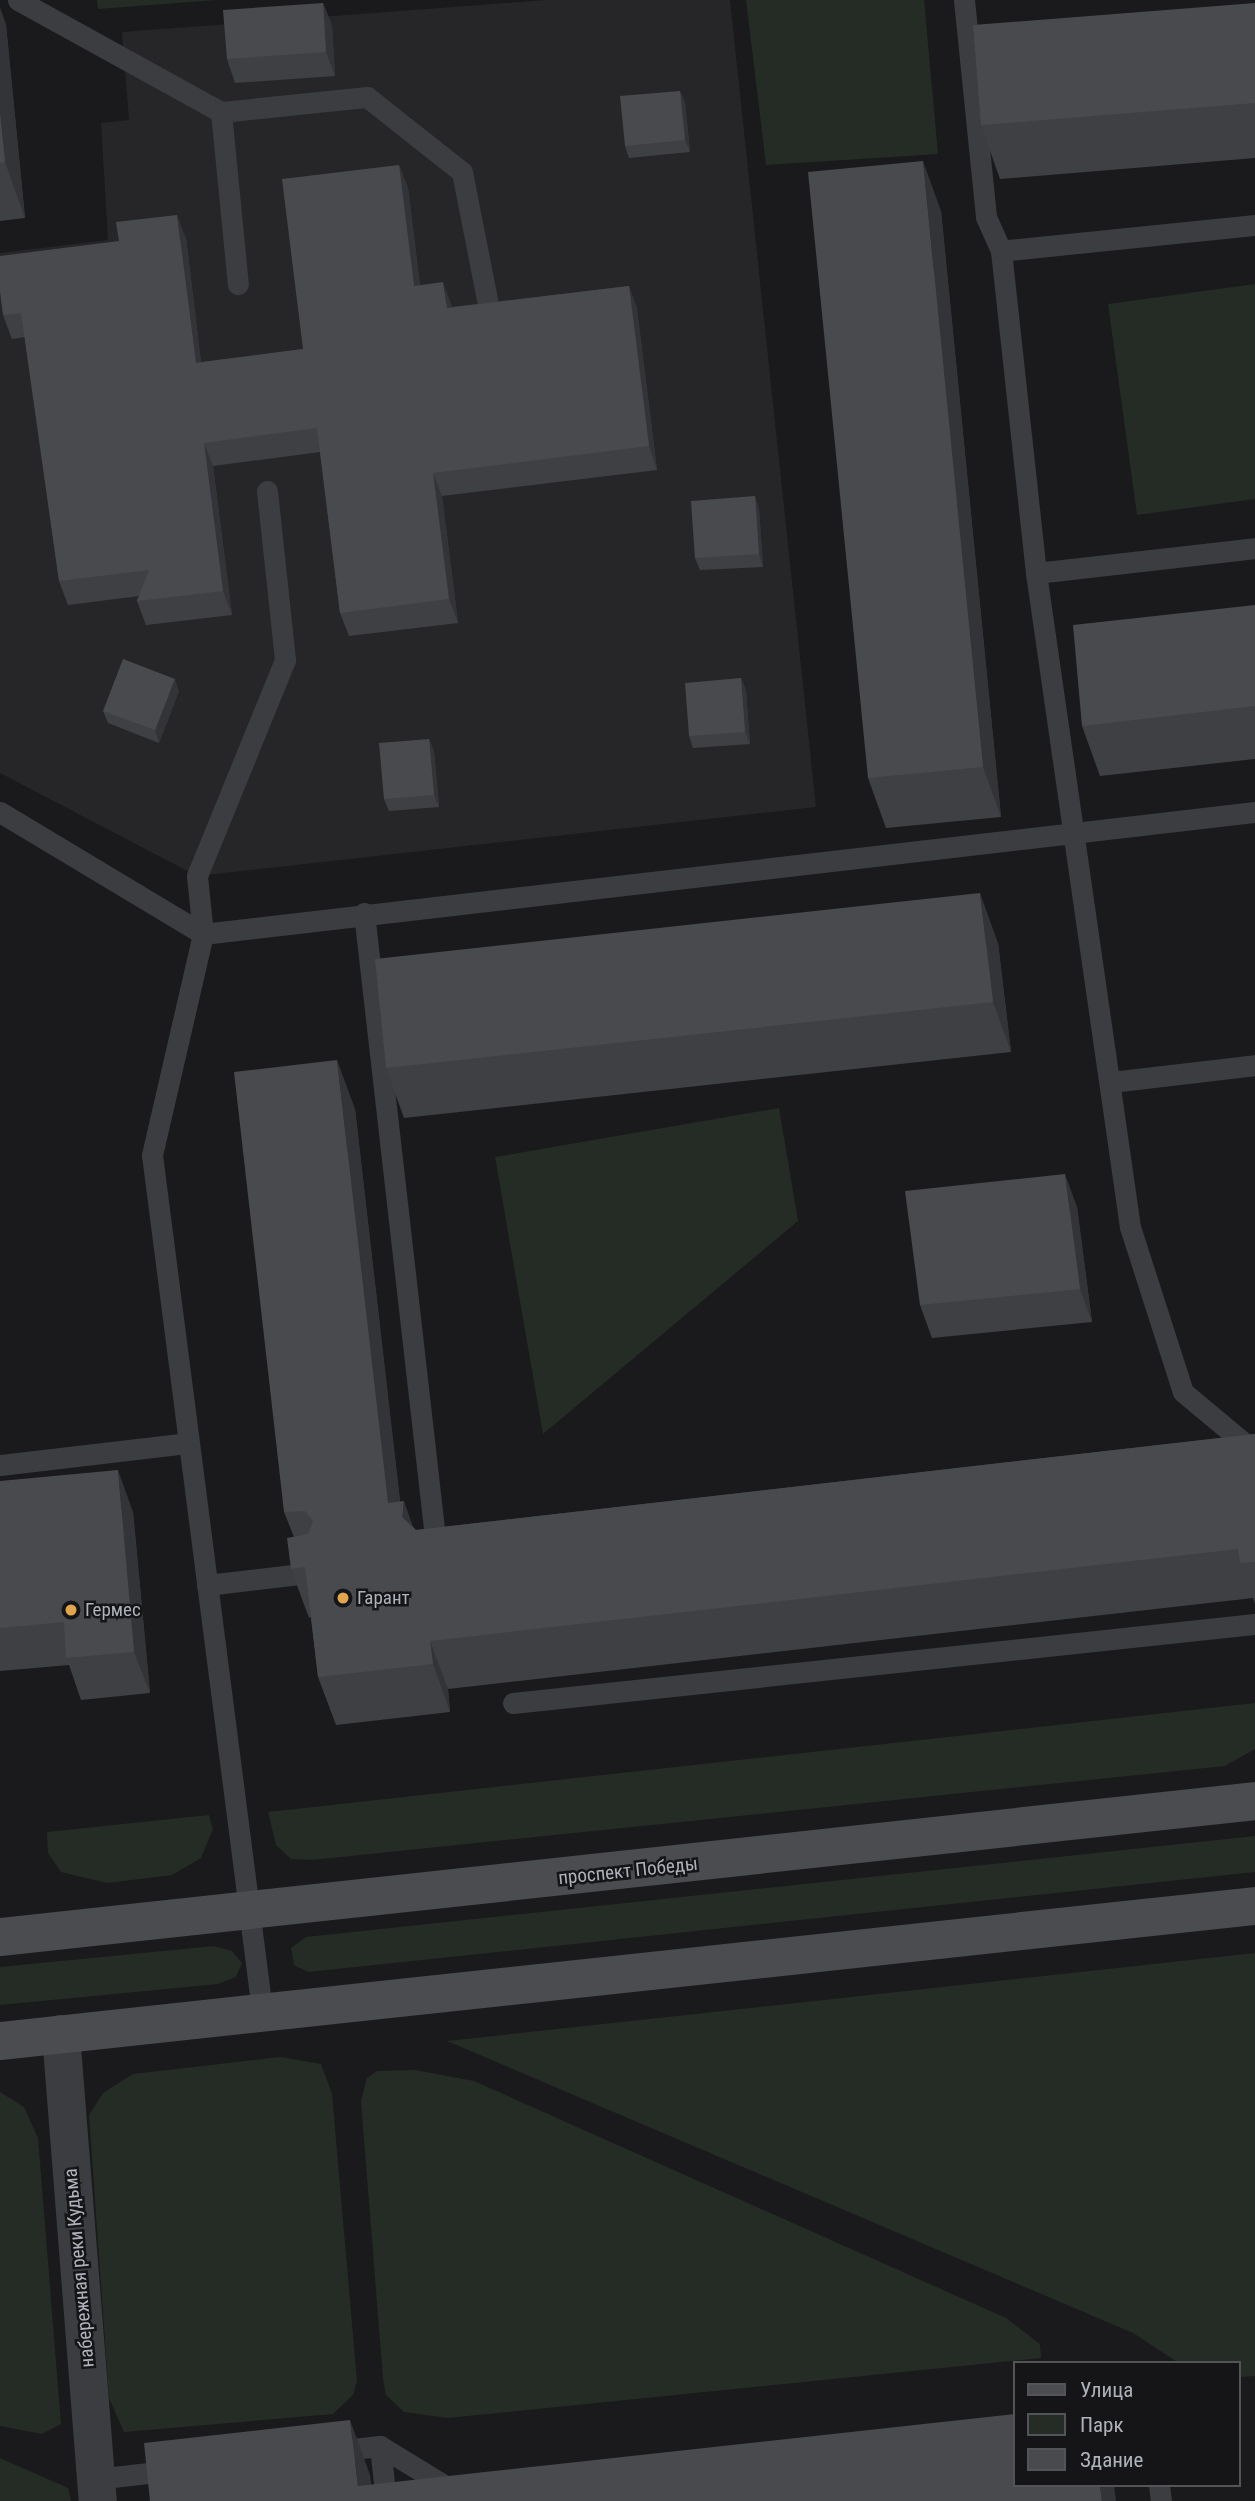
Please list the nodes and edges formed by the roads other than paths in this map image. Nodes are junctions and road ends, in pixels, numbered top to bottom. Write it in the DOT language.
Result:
graph roads {
  1 [pos="18,0"];
  2 [pos="964,0"];
  3 [pos="221,112"];
  4 [pos="1255,225"];
  5 [pos="1001,251"];
  6 [pos="238,284"];
  7 [pos="487,300"];
  8 [pos="267,491"];
  9 [pos="1255,548"];
  10 [pos="1036,573"];
  11 [pos="0,812"];
  12 [pos="1255,813"];
  13 [pos="1071,836"];
  14 [pos="364,914"];
  15 [pos="203,934"];
  16 [pos="1255,1065"];
  17 [pos="1111,1082"];
  18 [pos="187,1443"];
  19 [pos="1255,1455"];
  20 [pos="1227,1461"];
  21 [pos="0,1465"];
  22 [pos="465,1554"];
  23 [pos="318,1572"];
  24 [pos="207,1585"];
  25 [pos="1255,1624"];
  26 [pos="513,1703"];
  27 [pos="1255,1801"];
  28 [pos="1255,1906"];
  29 [pos="251,1913"];
  30 [pos="0,1937"];
  31 [pos="262,2010"];
  32 [pos="61,2034"];
  33 [pos="0,2040"];
  34 [pos="380,2446"];
  35 [pos="312,2454"];
  36 [pos="204,2466"];
  37 [pos="97,2490"];
  38 [pos="481,2498"];
  39 [pos="386,2501"];
  1 -- 3 [label="lane"];
  2 -- 5 [label="lane"];
  3 -- 6 [label="lane"];
  3 -- 7 [label="lane"];
  4 -- 5 [label="lane"];
  5 -- 10 [label="lane"];
  8 -- 15 [label="lane"];
  9 -- 10 [label="lane"];
  10 -- 13 [label="lane"];
  11 -- 15 [label="lane"];
  12 -- 13 [label="lane"];
  13 -- 14 [label="lane"];
  13 -- 17 [label="lane"];
  14 -- 15 [label="lane"];
  14 -- 22 [label="lane"];
  15 -- 18 [label="lane"];
  16 -- 17 [label="lane"];
  17 -- 19 [label="lane"];
  18 -- 21 [label="lane"];
  18 -- 24 [label="lane"];
  19 -- 20 [label="lane"];
  23 -- 24 [label="lane"];
  24 -- 29 [label="lane"];
  25 -- 26 [label="lane"];
  27 -- 29 [label="main road, проспект Победы"];
  28 -- 31 [label="main road"];
  29 -- 30 [label="main road, проспект Победы"];
  29 -- 31 [label="lane"];
  31 -- 32 [label="main road"];
  32 -- 33 [label="main road"];
  32 -- 37 [label="street, набережная реки Кудьма"];
  34 -- 35 [label="lane"];
  34 -- 38 [label="lane"];
  34 -- 39 [label="lane"];
  36 -- 37 [label="lane"];
}
